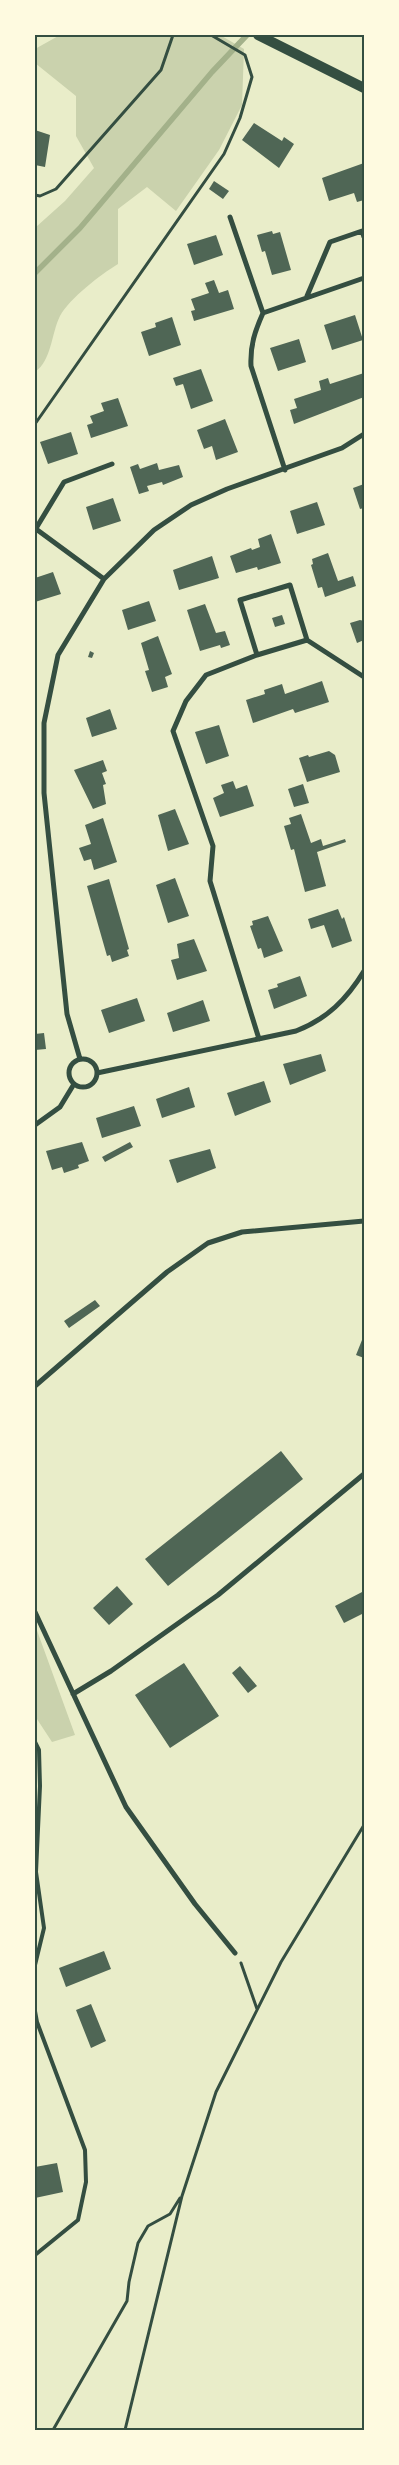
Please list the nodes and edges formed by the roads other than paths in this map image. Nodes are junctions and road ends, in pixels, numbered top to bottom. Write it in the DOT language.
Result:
graph roads {
  1 [pos="258,35"];
  2 [pos="364,88"];
  3 [pos="230,217"];
  4 [pos="364,237"];
  5 [pos="364,278"];
  6 [pos="307,296"];
  7 [pos="263,313"];
  8 [pos="364,434"];
  9 [pos="112,464"];
  10 [pos="285,470"];
  11 [pos="35,529"];
  12 [pos="104,580"];
  13 [pos="308,640"];
  14 [pos="257,655"];
  15 [pos="364,677"];
  16 [pos="364,971"];
  17 [pos="259,1039"];
  18 [pos="80,1059"];
  19 [pos="98,1073"];
  20 [pos="74,1084"];
  21 [pos="35,1125"];
  22 [pos="364,1221"];
  23 [pos="35,1386"];
  24 [pos="364,1474"];
  25 [pos="35,1612"];
  26 [pos="73,1694"];
  27 [pos="35,1742"];
  28 [pos="37,1893"];
  29 [pos="234,1951"];
  30 [pos="35,1965"];
  31 [pos="35,2011"];
  32 [pos="35,2255"];
  1 -- 2 [label="main road"];
  3 -- 7 [label="street"];
  4 -- 6 [label="street"];
  5 -- 6 [label="street"];
  6 -- 7 [label="street"];
  7 -- 10 [label="street"];
  8 -- 10 [label="street"];
  9 -- 11 [label="street"];
  10 -- 12 [label="street"];
  11 -- 12 [label="street"];
  12 -- 18 [label="street"];
  13 -- 14 [label="street"];
  13 -- 14 [label="street"];
  13 -- 15 [label="street"];
  14 -- 17 [label="street"];
  16 -- 17 [label="street"];
  17 -- 19 [label="street"];
  18 -- 19 [label="street"];
  18 -- 20 [label="street"];
  19 -- 20 [label="street"];
  20 -- 21 [label="street"];
  22 -- 23 [label="street"];
  24 -- 26 [label="street"];
  25 -- 26 [label="street"];
  26 -- 29 [label="street"];
  27 -- 28 [label="lane"];
  28 -- 30 [label="lane"];
  31 -- 32 [label="lane"];
}
